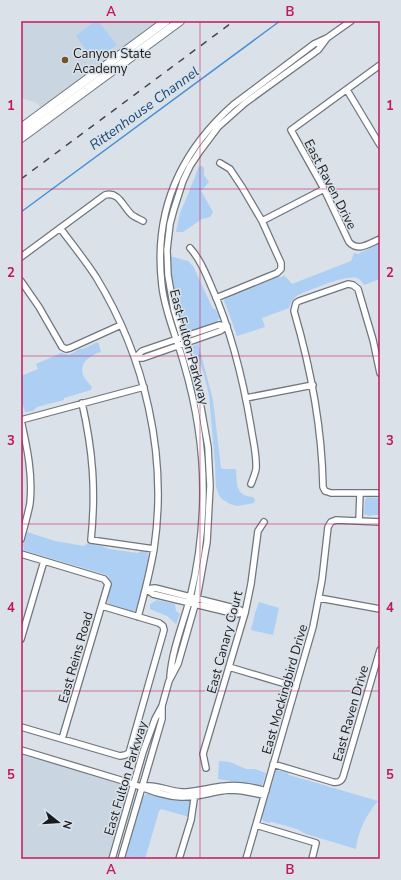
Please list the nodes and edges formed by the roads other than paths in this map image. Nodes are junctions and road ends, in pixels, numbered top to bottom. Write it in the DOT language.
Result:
graph roads {
  1 [pos="166,21"];
  2 [pos="180,21"];
  3 [pos="351,21"];
  4 [pos="327,38"];
  5 [pos="141,45"];
  6 [pos="380,65"];
  7 [pos="347,90"];
  8 [pos="21,128"];
  9 [pos="21,138"];
  10 [pos="380,145"];
  11 [pos="220,163"];
  12 [pos="324,189"];
  13 [pos="143,221"];
  14 [pos="262,221"];
  15 [pos="60,228"];
  16 [pos="380,239"];
  17 [pos="190,248"];
  18 [pos="21,257"];
  19 [pos="21,281"];
  20 [pos="216,298"];
  21 [pos="121,325"];
  22 [pos="227,326"];
  23 [pos="176,339"];
  24 [pos="184,340"];
  25 [pos="178,345"];
  26 [pos="135,358"];
  27 [pos="380,372"];
  28 [pos="313,385"];
  29 [pos="144,386"];
  30 [pos="246,398"];
  31 [pos="82,403"];
  32 [pos="21,420"];
  33 [pos="251,484"];
  34 [pos="360,493"];
  35 [pos="380,493"];
  36 [pos="359,521"];
  37 [pos="264,522"];
  38 [pos="380,522"];
  39 [pos="21,539"];
  40 [pos="154,549"];
  41 [pos="21,554"];
  42 [pos="44,561"];
  43 [pos="146,589"];
  44 [pos="320,598"];
  45 [pos="190,599"];
  46 [pos="196,601"];
  47 [pos="102,606"];
  48 [pos="380,609"];
  49 [pos="245,613"];
  50 [pos="138,617"];
  51 [pos="21,639"];
  52 [pos="380,650"];
  53 [pos="229,668"];
  54 [pos="169,681"];
  55 [pos="296,687"];
  56 [pos="162,706"];
  57 [pos="21,726"];
  58 [pos="62,739"];
  59 [pos="21,750"];
  60 [pos="273,764"];
  61 [pos="206,768"];
  62 [pos="134,784"];
  63 [pos="142,786"];
  64 [pos="265,793"];
  65 [pos="195,794"];
  66 [pos="256,825"];
  67 [pos="112,859"];
  68 [pos="121,859"];
  69 [pos="179,859"];
  70 [pos="246,859"];
  71 [pos="312,859"];
  1 -- 5 [label="main road"];
  2 -- 5 [label="main road"];
  3 -- 4 [label="street, East Fulton Parkway"];
  4 -- 23 [label="street, East Fulton Parkway"];
  4 -- 24 [label="street, East Fulton Parkway"];
  5 -- 8 [label="main road"];
  5 -- 9 [label="main road"];
  6 -- 7 [label="street"];
  7 -- 10 [label="street"];
  7 -- 12 [label="street, East Raven Drive"];
  11 -- 14 [label="street"];
  12 -- 14 [label="street"];
  12 -- 16 [label="street, East Raven Drive"];
  13 -- 15 [label="street"];
  14 -- 20 [label="street"];
  15 -- 18 [label="street"];
  15 -- 21 [label="street"];
  17 -- 20 [label="street"];
  19 -- 21 [label="street"];
  20 -- 22 [label="street"];
  21 -- 26 [label="street"];
  22 -- 24 [label="street"];
  22 -- 30 [label="street"];
  23 -- 24 [label="street"];
  23 -- 25 [label="street, East Fulton Parkway"];
  23 -- 26 [label="street"];
  24 -- 25 [label="street"];
  24 -- 46 [label="street, East Fulton Parkway"];
  25 -- 26 [label="street"];
  25 -- 45 [label="street, East Fulton Parkway"];
  26 -- 29 [label="street"];
  27 -- 28 [label="street"];
  28 -- 30 [label="street"];
  28 -- 34 [label="street"];
  29 -- 31 [label="street"];
  29 -- 40 [label="street"];
  30 -- 33 [label="street"];
  31 -- 32 [label="street"];
  31 -- 40 [label="street"];
  32 -- 39 [label="street"];
  34 -- 35 [label="street"];
  34 -- 36 [label="street"];
  36 -- 38 [label="street"];
  36 -- 44 [label="street, East Mockingbird Drive"];
  37 -- 49 [label="street, East Canary Court"];
  40 -- 43 [label="street"];
  41 -- 42 [label="street"];
  42 -- 47 [label="street, East Reins Road"];
  42 -- 51 [label="street"];
  43 -- 45 [label="street"];
  43 -- 50 [label="street"];
  44 -- 48 [label="street"];
  44 -- 55 [label="street, East Mockingbird Drive"];
  45 -- 46 [label="street"];
  45 -- 54 [label="street, East Fulton Parkway"];
  46 -- 49 [label="street"];
  46 -- 54 [label="street, East Fulton Parkway"];
  47 -- 50 [label="street"];
  47 -- 58 [label="street, East Reins Road"];
  49 -- 53 [label="street, East Canary Court"];
  50 -- 58 [label="street"];
  52 -- 60 [label="street, East Raven Drive"];
  53 -- 55 [label="street"];
  53 -- 61 [label="street, East Canary Court"];
  54 -- 56 [label="street, East Fulton Parkway"];
  55 -- 60 [label="street, East Mockingbird Drive"];
  56 -- 62 [label="street, East Fulton Parkway"];
  56 -- 63 [label="street, East Fulton Parkway"];
  57 -- 58 [label="street"];
  59 -- 62 [label="street"];
  60 -- 64 [label="street, East Mockingbird Drive"];
  62 -- 63 [label="street"];
  62 -- 67 [label="street, East Fulton Parkway"];
  63 -- 65 [label="street"];
  63 -- 68 [label="street, East Fulton Parkway"];
  64 -- 65 [label="street"];
  64 -- 66 [label="street, East Mockingbird Drive"];
  65 -- 69 [label="street"];
  66 -- 70 [label="street, East Mockingbird Drive"];
  66 -- 71 [label="street"];
}
